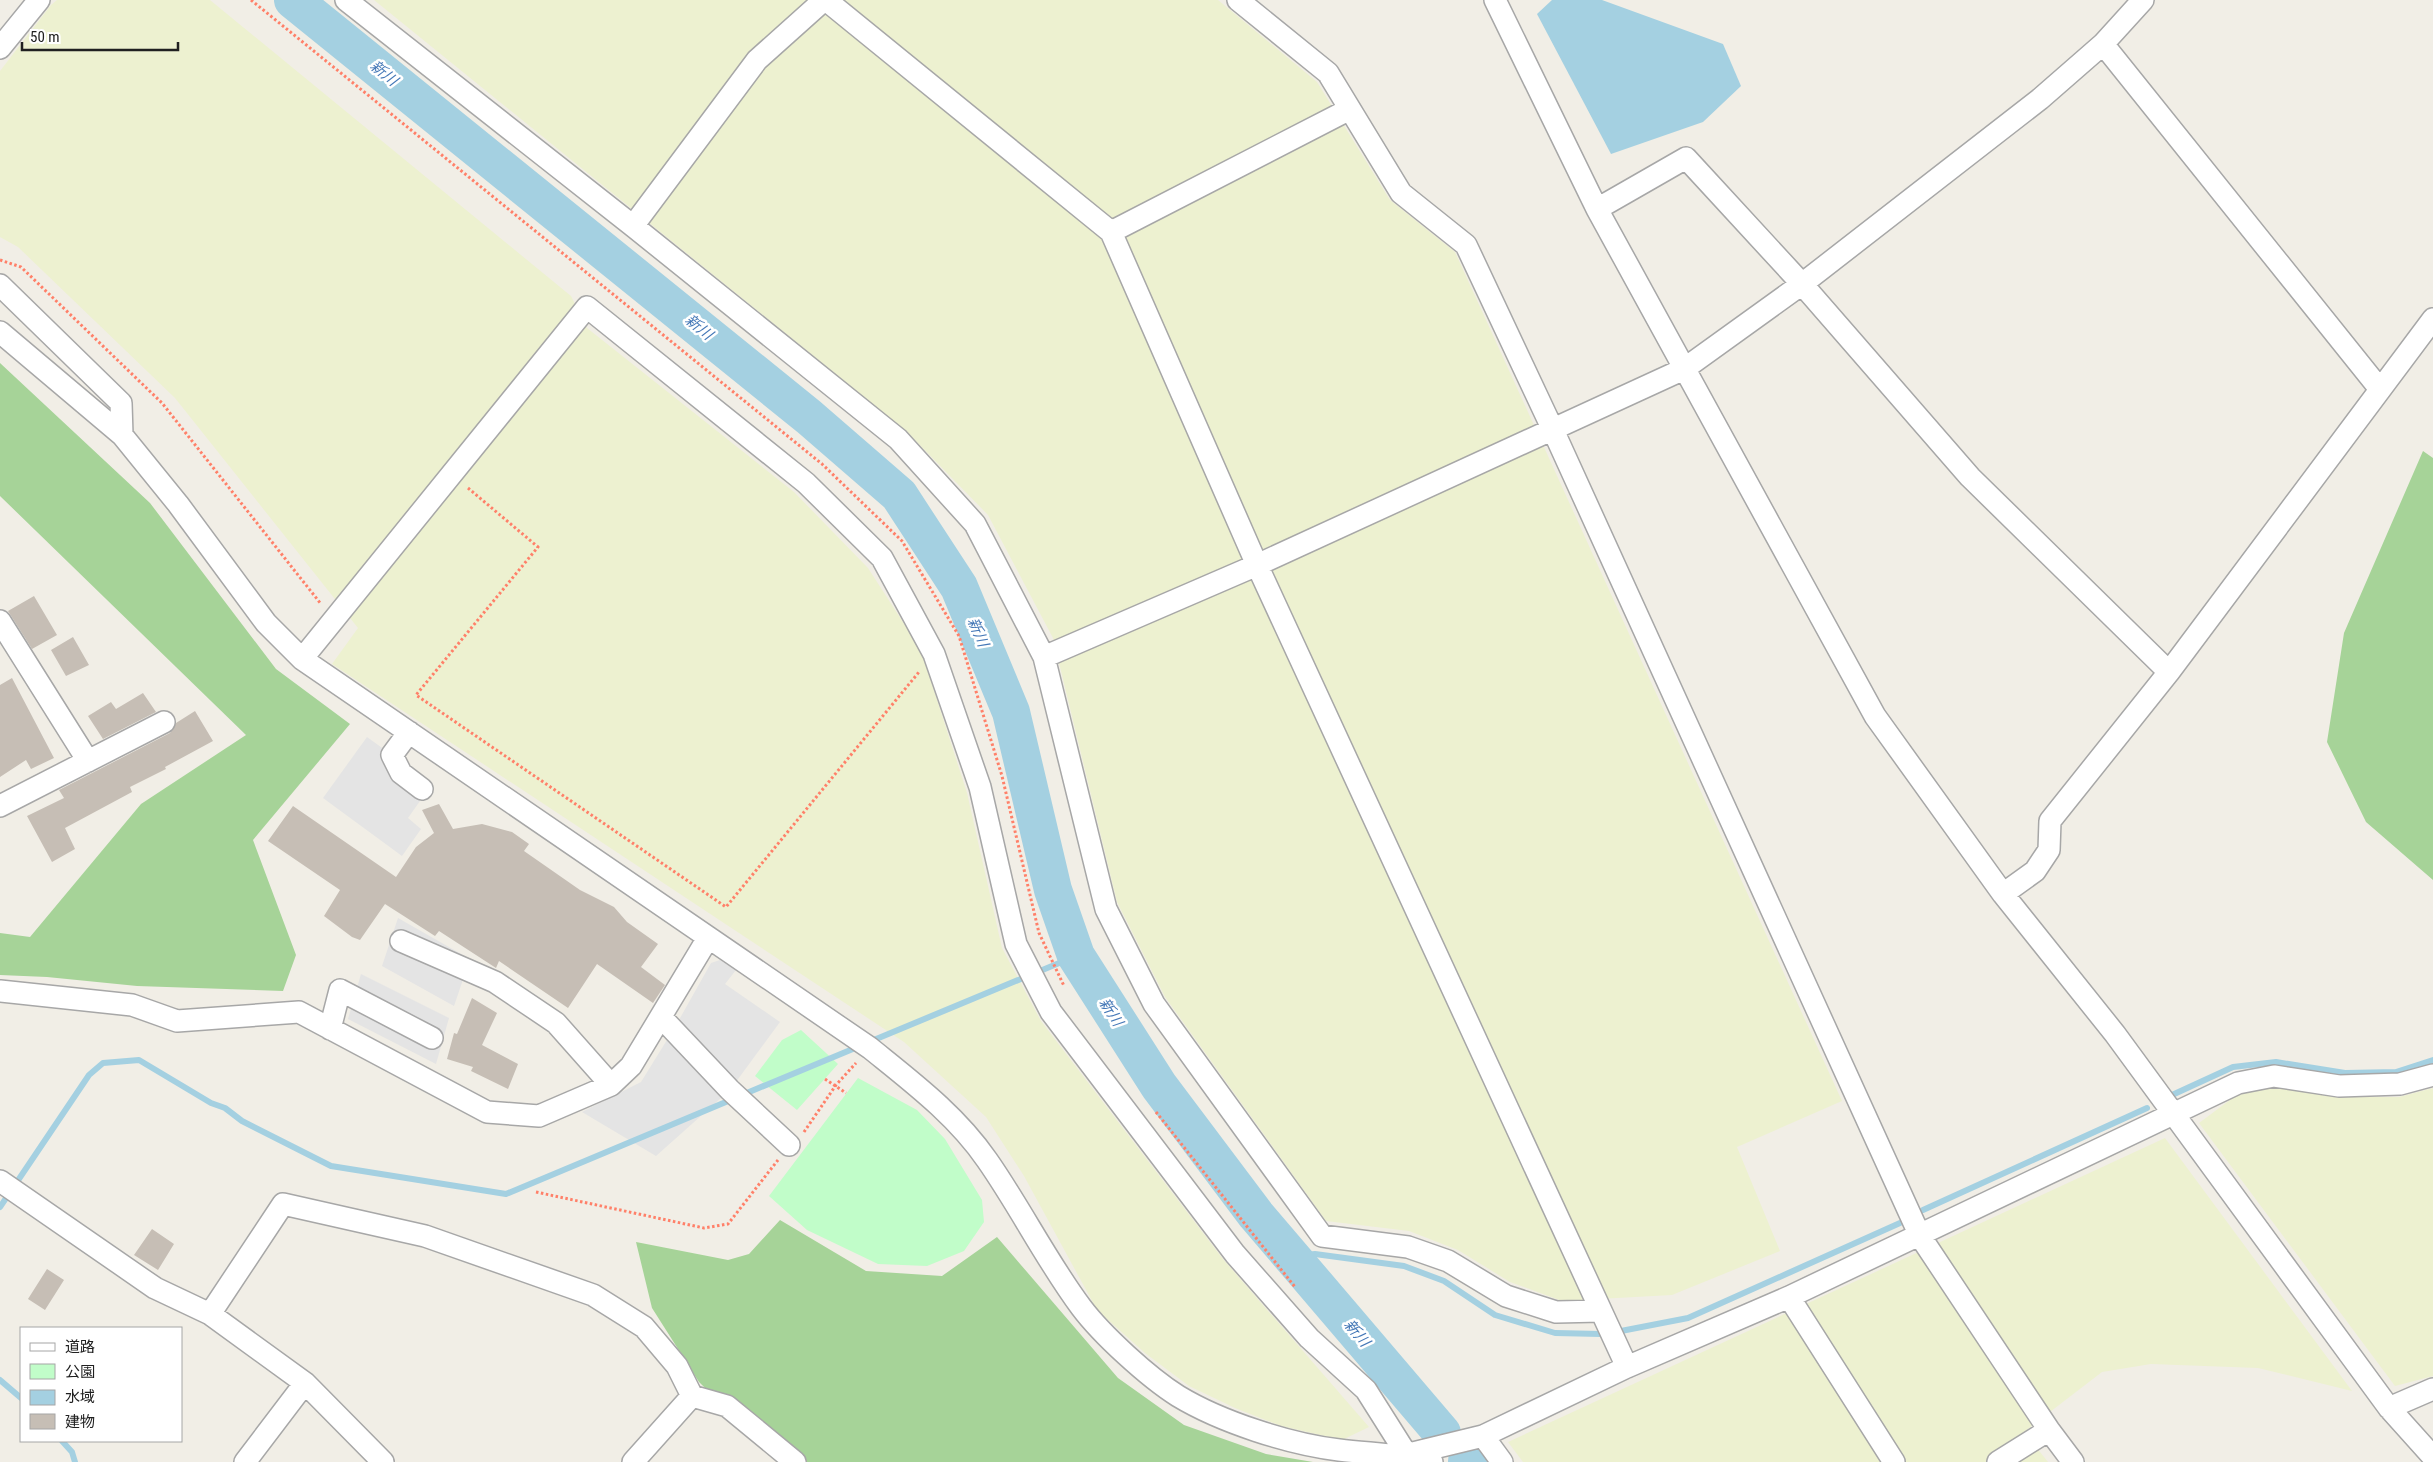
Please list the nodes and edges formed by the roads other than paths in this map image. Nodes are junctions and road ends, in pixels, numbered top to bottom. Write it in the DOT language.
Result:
graph roads {
  1 [pos="39,0"];
  2 [pos="346,0"];
  3 [pos="825,0"];
  4 [pos="1238,0"];
  5 [pos="2143,0"];
  6 [pos="1503,4"];
  7 [pos="2103,44"];
  8 [pos="0,48"];
  9 [pos="1350,110"];
  10 [pos="1597,209"];
  11 [pos="634,226"];
  12 [pos="1111,232"];
  13 [pos="1802,284"];
  14 [pos="0,285"];
  15 [pos="2433,318"];
  16 [pos="0,332"];
  17 [pos="1684,369"];
  18 [pos="2379,388"];
  19 [pos="1553,430"];
  20 [pos="122,435"];
  21 [pos="1257,565"];
  22 [pos="0,621"];
  23 [pos="7,647"];
  24 [pos="1044,657"];
  25 [pos="302,659"];
  26 [pos="2169,672"];
  27 [pos="164,722"];
  28 [pos="409,732"];
  29 [pos="88,761"];
  30 [pos="422,789"];
  31 [pos="0,806"];
  32 [pos="2004,894"];
  33 [pos="708,938"];
  34 [pos="401,941"];
  35 [pos="0,991"];
  36 [pos="661,1017"];
  37 [pos="330,1029"];
  38 [pos="432,1038"];
  39 [pos="2433,1075"];
  40 [pos="611,1086"];
  41 [pos="2174,1114"];
  42 [pos="789,1145"];
  43 [pos="0,1182"];
  44 [pos="1920,1236"];
  45 [pos="1789,1298"];
  46 [pos="1600,1311"];
  47 [pos="210,1314"];
  48 [pos="1627,1367"];
  49 [pos="305,1383"];
  50 [pos="2433,1389"];
  51 [pos="692,1396"];
  52 [pos="2390,1408"];
  53 [pos="2049,1430"];
  54 [pos="1483,1436"];
  55 [pos="2433,1457"];
  56 [pos="1406,1458"];
  57 [pos="245,1462"];
  58 [pos="383,1462"];
  59 [pos="633,1462"];
  60 [pos="795,1462"];
  61 [pos="1432,1462"];
  62 [pos="1502,1462"];
  63 [pos="1894,1462"];
  64 [pos="1998,1462"];
  65 [pos="2073,1462"];
  1 -- 8 [label="street"];
  2 -- 11 [label="street"];
  3 -- 11 [label="street"];
  3 -- 12 [label="street"];
  4 -- 9 [label="street"];
  5 -- 7 [label="street"];
  6 -- 10 [label="street"];
  7 -- 13 [label="street"];
  7 -- 18 [label="street"];
  9 -- 12 [label="street"];
  9 -- 19 [label="street"];
  10 -- 13 [label="street"];
  10 -- 17 [label="street"];
  11 -- 24 [label="street"];
  12 -- 21 [label="street"];
  13 -- 17 [label="street"];
  13 -- 26 [label="street"];
  14 -- 20 [label="street"];
  15 -- 18 [label="street"];
  16 -- 20 [label="street"];
  17 -- 19 [label="street"];
  17 -- 32 [label="street"];
  18 -- 26 [label="street"];
  19 -- 21 [label="street"];
  19 -- 44 [label="street"];
  20 -- 25 [label="street"];
  21 -- 24 [label="street"];
  21 -- 46 [label="street"];
  22 -- 23 [label="street"];
  23 -- 29 [label="street"];
  24 -- 46 [label="street"];
  25 -- 28 [label="street"];
  25 -- 56 [label="street"];
  26 -- 32 [label="street"];
  27 -- 29 [label="street"];
  28 -- 30 [label="street"];
  28 -- 33 [label="street"];
  29 -- 31 [label="street"];
  32 -- 41 [label="street"];
  33 -- 36 [label="street"];
  33 -- 56 [label="street"];
  34 -- 40 [label="street"];
  35 -- 37 [label="street"];
  36 -- 40 [label="street"];
  36 -- 42 [label="street"];
  37 -- 38 [label="street"];
  37 -- 40 [label="street"];
  39 -- 41 [label="street"];
  41 -- 44 [label="street"];
  41 -- 52 [label="street"];
  43 -- 47 [label="street"];
  44 -- 45 [label="street"];
  44 -- 53 [label="street"];
  45 -- 48 [label="street"];
  45 -- 63 [label="street"];
  46 -- 48 [label="street"];
  47 -- 49 [label="street"];
  47 -- 51 [label="street"];
  48 -- 54 [label="street"];
  49 -- 57 [label="street"];
  49 -- 58 [label="street"];
  50 -- 52 [label="street"];
  51 -- 59 [label="street"];
  51 -- 60 [label="street"];
  52 -- 55 [label="street"];
  53 -- 64 [label="street"];
  53 -- 65 [label="street"];
  54 -- 56 [label="street"];
  54 -- 62 [label="street"];
  56 -- 61 [label="street"];
}
